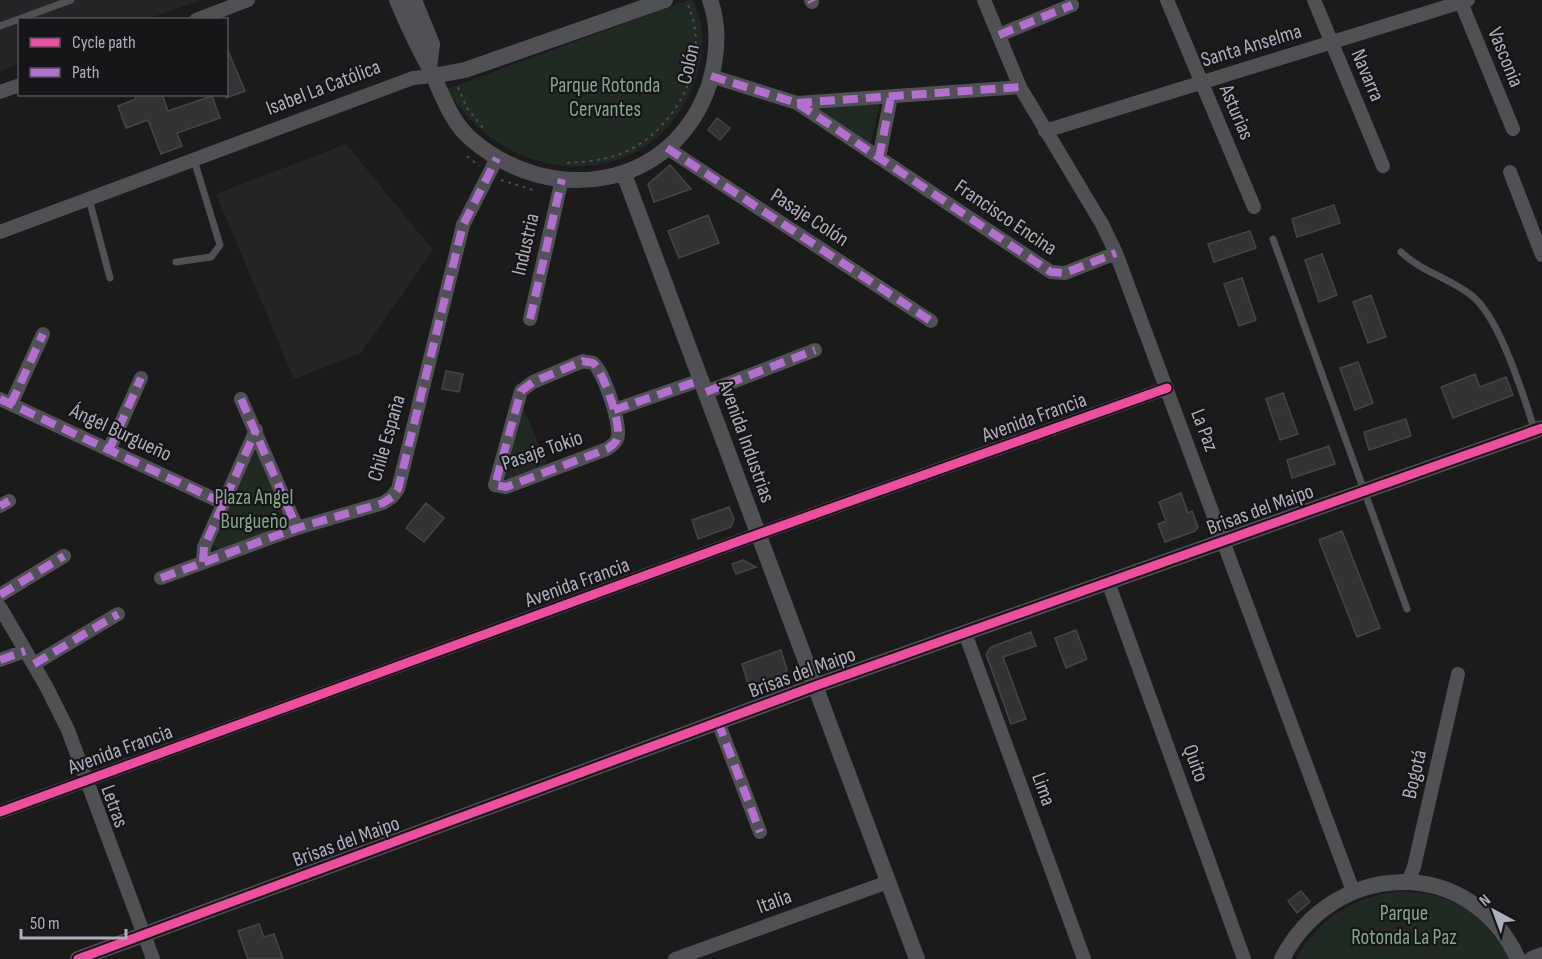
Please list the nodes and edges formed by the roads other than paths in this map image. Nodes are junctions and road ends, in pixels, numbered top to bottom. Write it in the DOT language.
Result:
graph roads {
  1 [pos="71,0"];
  2 [pos="248,0"];
  3 [pos="397,0"];
  4 [pos="414,0"];
  5 [pos="665,0"];
  6 [pos="984,0"];
  7 [pos="1167,0"];
  8 [pos="1314,0"];
  9 [pos="1463,1"];
  10 [pos="703,3"];
  11 [pos="1072,5"];
  12 [pos="22,18"];
  13 [pos="201,18"];
  14 [pos="18,19"];
  15 [pos="0,26"];
  16 [pos="999,35"];
  17 [pos="1332,42"];
  18 [pos="431,72"];
  19 [pos="711,76"];
  20 [pos="1202,82"];
  21 [pos="18,86"];
  22 [pos="1020,87"];
  23 [pos="0,92"];
  24 [pos="891,97"];
  25 [pos="797,103"];
  26 [pos="1513,129"];
  27 [pos="1045,131"];
  28 [pos="667,148"];
  29 [pos="879,158"];
  30 [pos="194,160"];
  31 [pos="493,166"];
  32 [pos="1383,166"];
  33 [pos="1510,172"];
  34 [pos="624,174"];
  35 [pos="560,187"];
  36 [pos="89,200"];
  37 [pos="1254,207"];
  38 [pos="0,232"];
  39 [pos="1273,239"];
  40 [pos="1401,252"];
  41 [pos="1116,253"];
  42 [pos="1542,255"];
  43 [pos="176,262"];
  44 [pos="110,278"];
  45 [pos="530,319"];
  46 [pos="931,321"];
  47 [pos="43,334"];
  48 [pos="815,350"];
  49 [pos="141,378"];
  50 [pos="703,386"];
  51 [pos="1167,388"];
  52 [pos="241,399"];
  53 [pos="5,402"];
  54 [pos="614,410"];
  55 [pos="256,430"];
  56 [pos="1538,430"];
  57 [pos="109,450"];
  58 [pos="1364,491"];
  59 [pos="223,502"];
  60 [pos="297,528"];
  61 [pos="758,534"];
  62 [pos="1224,541"];
  63 [pos="64,556"];
  64 [pos="203,562"];
  65 [pos="161,578"];
  66 [pos="1108,582"];
  67 [pos="0,595"];
  68 [pos="0,608"];
  69 [pos="1407,609"];
  70 [pos="118,614"];
  71 [pos="965,633"];
  72 [pos="25,651"];
  73 [pos="0,660"];
  74 [pos="34,664"];
  75 [pos="1458,674"];
  76 [pos="815,686"];
  77 [pos="718,722"];
  78 [pos="87,781"];
  79 [pos="0,812"];
  80 [pos="760,832"];
  81 [pos="888,882"];
  82 [pos="1408,882"];
  83 [pos="1353,891"];
  84 [pos="144,935"];
  85 [pos="1542,955"];
  86 [pos="78,959"];
  87 [pos="153,959"];
  88 [pos="675,959"];
  89 [pos="917,959"];
  90 [pos="1083,959"];
  91 [pos="1244,959"];
  92 [pos="1281,959"];
  93 [pos="1518,959"];
  94 [pos="1532,959"];
  1 -- 12 [label="lane"];
  2 -- 13 [label="street"];
  3 -- 18 [label="street"];
  4 -- 18 [label="street"];
  5 -- 18 [label="street, Isabel La Católica"];
  6 -- 16 [label="street, La Paz"];
  7 -- 20 [label="street, Asturias"];
  8 -- 17 [label="street, Navarra"];
  9 -- 17 [label="street, Santa Anselma"];
  9 -- 26 [label="street, Vasconia"];
  10 -- 19 [label="street, Colón"];
  11 -- 16 [label="street"];
  14 -- 15 [label="lane"];
  16 -- 22 [label="street, La Paz"];
  17 -- 20 [label="street, Santa Anselma"];
  17 -- 32 [label="street, Navarra"];
  18 -- 30 [label="street, Isabel La Católica"];
  18 -- 31 [label="street"];
  19 -- 25 [label="street, Francisco Encina"];
  19 -- 28 [label="street, Colón"];
  20 -- 27 [label="street, Santa Anselma"];
  20 -- 37 [label="street, Asturias"];
  21 -- 23 [label="street"];
  22 -- 24 [label="street, Francisco Encina"];
  22 -- 27 [label="street, La Paz"];
  24 -- 25 [label="street, Francisco Encina"];
  24 -- 29 [label="street"];
  25 -- 29 [label="street, Francisco Encina"];
  27 -- 41 [label="street, La Paz"];
  28 -- 34 [label="street, Colón"];
  28 -- 46 [label="street, Pasaje Colón"];
  29 -- 41 [label="street, Francisco Encina"];
  30 -- 36 [label="street, Isabel La Católica"];
  30 -- 43 [label="lane"];
  31 -- 35 [label="street"];
  31 -- 60 [label="street, Chile España"];
  33 -- 42 [label="street"];
  34 -- 35 [label="street"];
  34 -- 50 [label="street, Avenida Industrias"];
  35 -- 45 [label="street, Industria"];
  36 -- 38 [label="street, Isabel La Católica"];
  36 -- 44 [label="lane"];
  39 -- 58 [label="lane"];
  40 -- 56 [label="lane"];
  41 -- 51 [label="street, La Paz"];
  47 -- 53 [label="street"];
  48 -- 50 [label="street"];
  49 -- 57 [label="street"];
  50 -- 54 [label="street"];
  50 -- 61 [label="street, Avenida Industrias"];
  51 -- 61 [label="street, Avenida Francia"];
  51 -- 62 [label="street, La Paz"];
  52 -- 55 [label="street"];
  53 -- 57 [label="street, Ángel Burgueño"];
  54 -- 54 [label="street, Pasaje Tokio"];
  55 -- 59 [label="street"];
  55 -- 60 [label="street"];
  56 -- 58 [label="street, Brisas del Maipo"];
  57 -- 59 [label="street, Ángel Burgueño"];
  58 -- 62 [label="street, Brisas del Maipo"];
  58 -- 69 [label="lane"];
  59 -- 64 [label="street"];
  60 -- 64 [label="street, Chile España"];
  61 -- 76 [label="street, Avenida Industrias"];
  61 -- 78 [label="street, Avenida Francia"];
  62 -- 66 [label="street, Brisas del Maipo"];
  62 -- 83 [label="street, La Paz"];
  63 -- 67 [label="street"];
  64 -- 65 [label="street, Chile España"];
  66 -- 71 [label="street, Brisas del Maipo"];
  66 -- 91 [label="street, Quito"];
  68 -- 72 [label="street, Letras"];
  70 -- 74 [label="street"];
  71 -- 76 [label="street, Brisas del Maipo"];
  71 -- 90 [label="street, Lima"];
  72 -- 73 [label="street"];
  72 -- 74 [label="street, Letras"];
  74 -- 78 [label="street, Letras"];
  75 -- 82 [label="street, Bogotá"];
  76 -- 77 [label="street, Brisas del Maipo"];
  76 -- 81 [label="street, Avenida Industrias"];
  77 -- 80 [label="street"];
  77 -- 84 [label="street, Brisas del Maipo"];
  78 -- 79 [label="street, Avenida Francia"];
  78 -- 84 [label="street, Letras"];
  81 -- 88 [label="street, Italia"];
  81 -- 89 [label="street, Avenida Industrias"];
  82 -- 83 [label="street"];
  82 -- 93 [label="street"];
  83 -- 92 [label="street"];
  84 -- 86 [label="street, Brisas del Maipo"];
  84 -- 87 [label="street, Letras"];
  85 -- 94 [label="street"];
}
